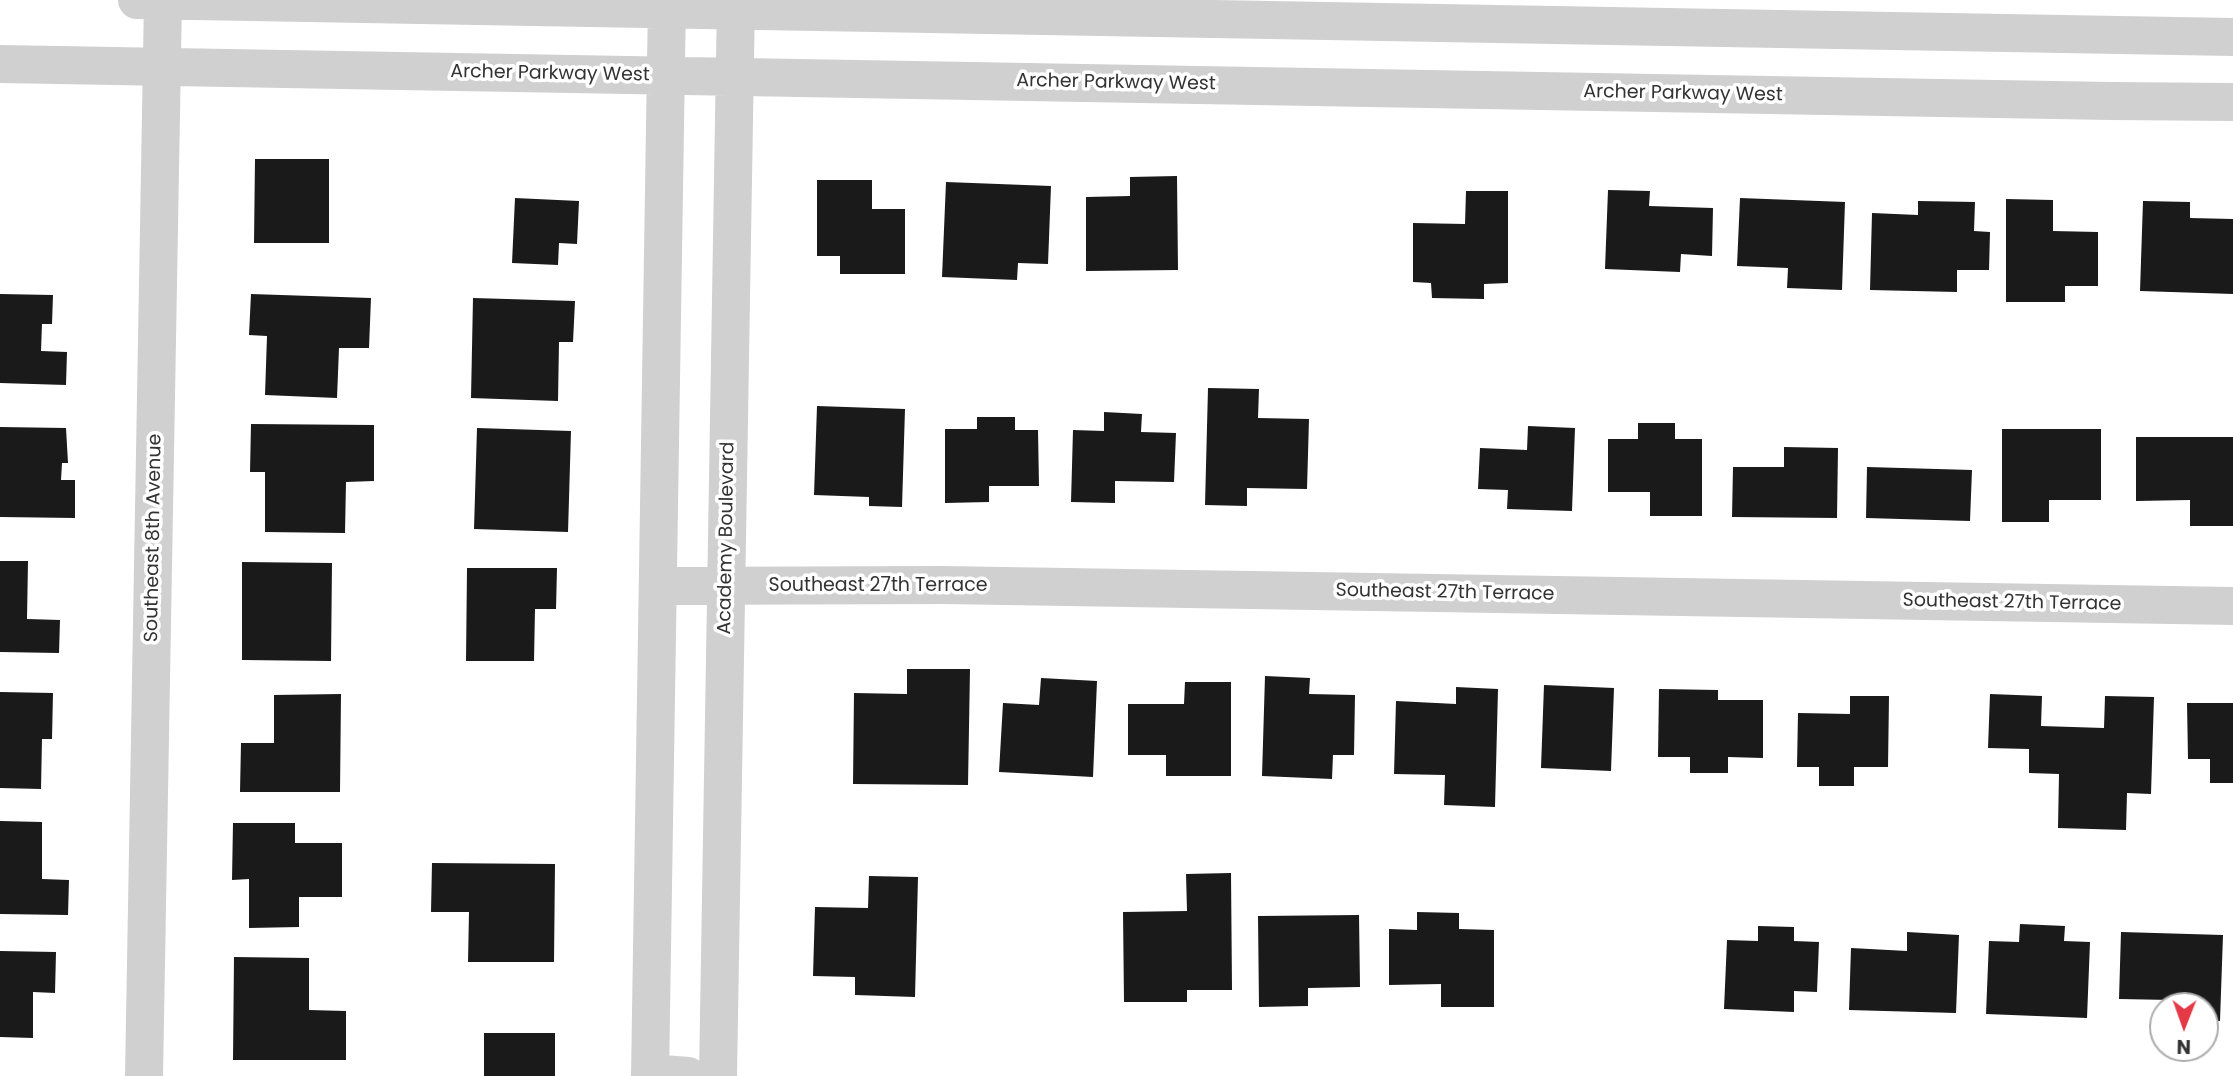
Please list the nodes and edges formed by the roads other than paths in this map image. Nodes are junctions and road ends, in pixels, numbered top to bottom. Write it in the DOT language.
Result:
graph roads {
  1 [pos="137,0"];
  2 [pos="163,0"];
  3 [pos="667,4"];
  4 [pos="736,5"];
  5 [pos="2233,37"];
  6 [pos="0,64"];
  7 [pos="162,67"];
  8 [pos="666,75"];
  9 [pos="735,77"];
  10 [pos="2233,102"];
  11 [pos="658,586"];
  12 [pos="727,586"];
  13 [pos="2233,606"];
  14 [pos="650,1074"];
  15 [pos="144,1076"];
  16 [pos="688,1076"];
  17 [pos="718,1076"];
  1 -- 2 [label="street"];
  2 -- 3 [label="street"];
  2 -- 7 [label="street, Southeast 8th Avenue"];
  3 -- 4 [label="street"];
  3 -- 8 [label="street"];
  4 -- 5 [label="street"];
  4 -- 9 [label="street, Academy Boulevard"];
  6 -- 7 [label="street, Archer Parkway West"];
  7 -- 8 [label="street, Archer Parkway West"];
  7 -- 15 [label="street, Southeast 8th Avenue"];
  8 -- 9 [label="street, Archer Parkway West"];
  8 -- 11 [label="street"];
  9 -- 10 [label="street, Archer Parkway West"];
  9 -- 12 [label="street, Academy Boulevard"];
  11 -- 12 [label="street, Southeast 27th Terrace"];
  11 -- 14 [label="street"];
  12 -- 13 [label="street, Southeast 27th Terrace"];
  12 -- 17 [label="street, Academy Boulevard"];
  14 -- 16 [label="street"];
}
